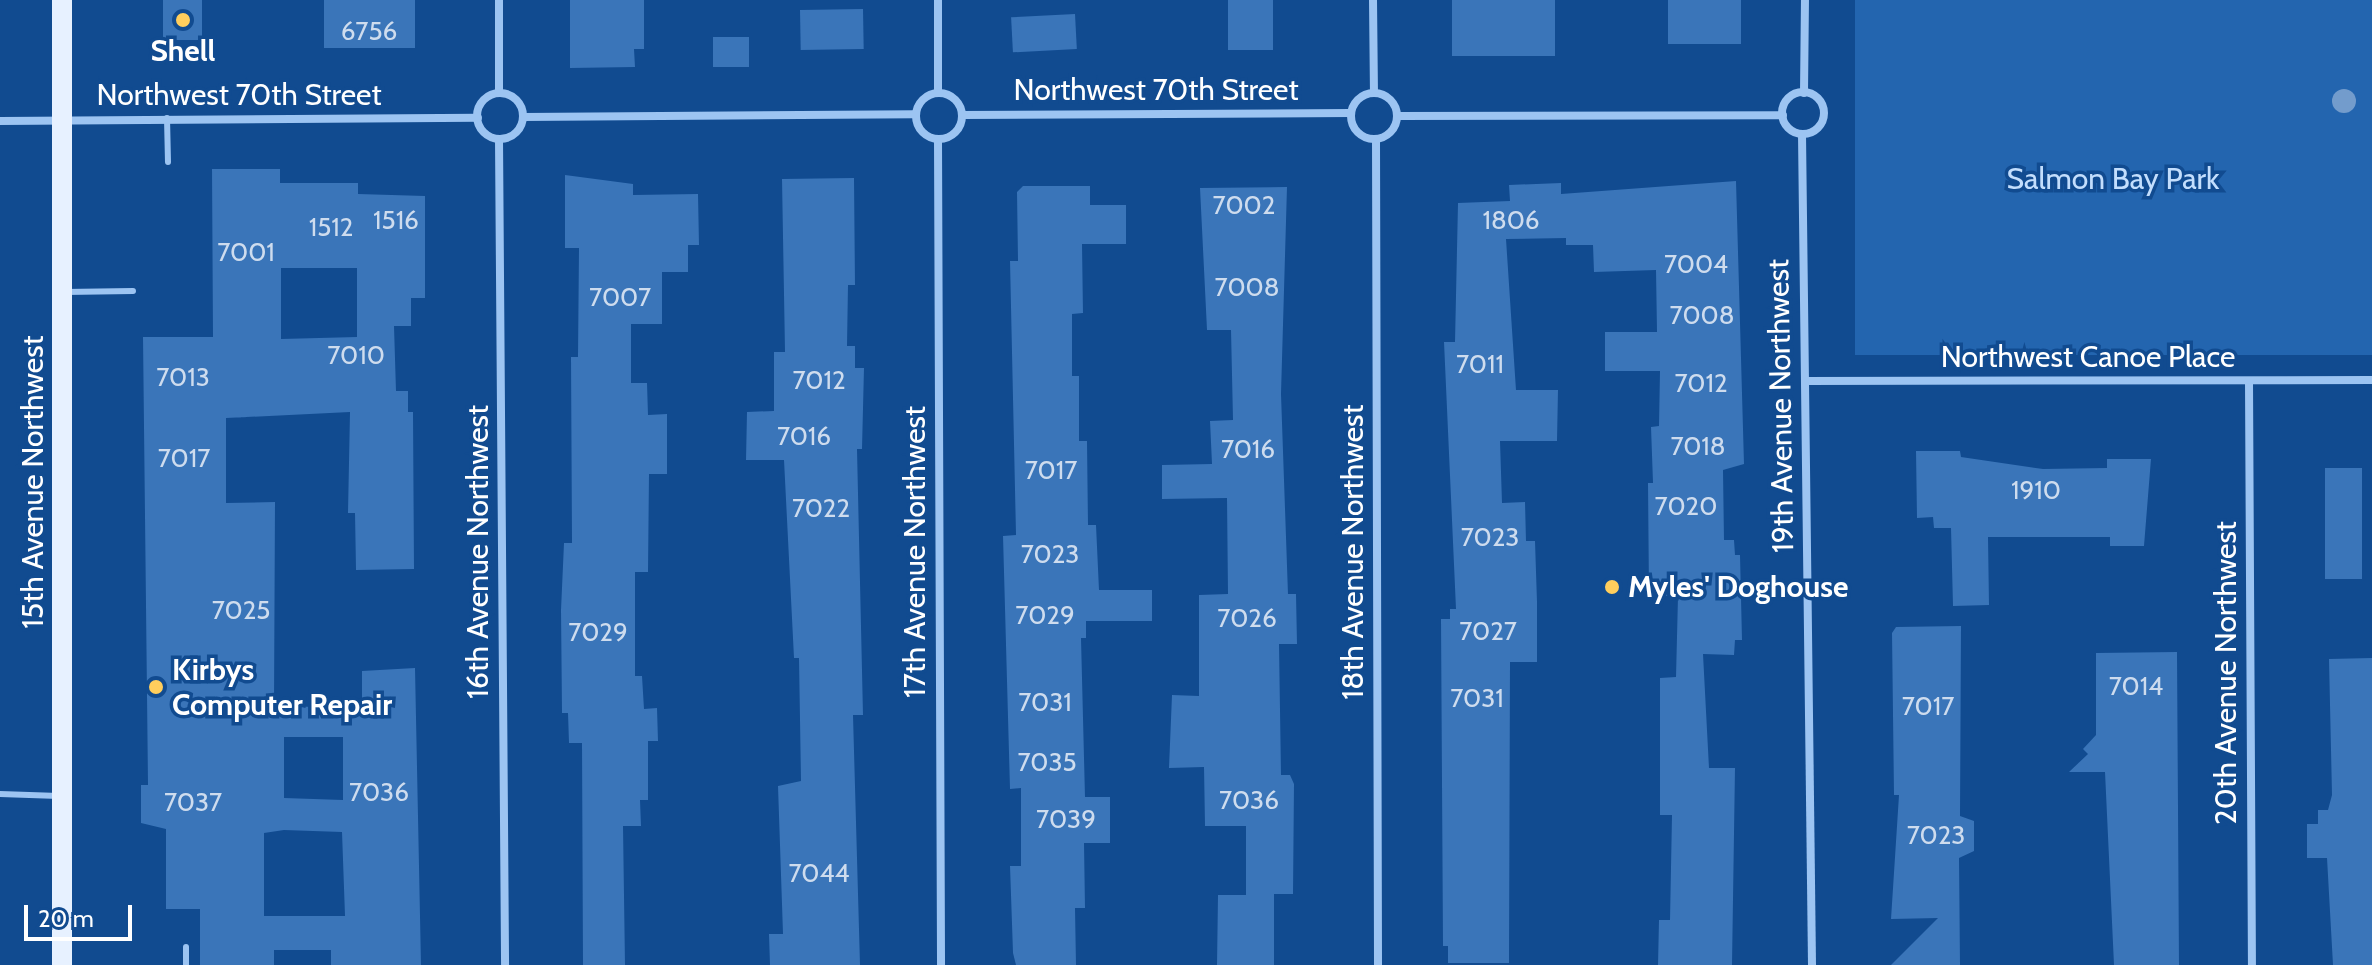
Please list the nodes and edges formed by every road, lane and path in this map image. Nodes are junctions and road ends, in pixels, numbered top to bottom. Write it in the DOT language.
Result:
graph roads {
  1 [pos="62,0"];
  2 [pos="499,0"];
  3 [pos="938,0"];
  4 [pos="1373,0"];
  5 [pos="1805,0"];
  6 [pos="499,93"];
  7 [pos="938,93"];
  8 [pos="1374,93"];
  9 [pos="1804,93"];
  10 [pos="1351,113"];
  11 [pos="915,114"];
  12 [pos="962,115"];
  13 [pos="1783,115"];
  14 [pos="1397,116"];
  15 [pos="523,117"];
  16 [pos="167,118"];
  17 [pos="478,118"];
  18 [pos="0,121"];
  19 [pos="63,121"];
  20 [pos="1802,134"];
  21 [pos="499,139"];
  22 [pos="938,139"];
  23 [pos="1376,139"];
  24 [pos="168,162"];
  25 [pos="133,291"];
  26 [pos="63,292"];
  27 [pos="2372,380"];
  28 [pos="1805,381"];
  29 [pos="2249,381"];
  30 [pos="0,794"];
  31 [pos="63,796"];
  32 [pos="186,947"];
  33 [pos="62,965"];
  34 [pos="186,965"];
  35 [pos="505,965"];
  36 [pos="941,965"];
  37 [pos="1378,965"];
  38 [pos="1812,965"];
  39 [pos="2252,965"];
  1 -- 19 [label="main road, 15th Avenue Northwest"];
  2 -- 6 [label="street"];
  3 -- 7 [label="street"];
  4 -- 8 [label="street"];
  5 -- 9 [label="street"];
  6 -- 15 [label="street"];
  6 -- 17 [label="street"];
  7 -- 11 [label="street"];
  7 -- 12 [label="street"];
  8 -- 10 [label="street"];
  8 -- 14 [label="street"];
  9 -- 13 [label="street"];
  9 -- 20 [label="street"];
  10 -- 12 [label="street, Northwest 70th Street"];
  10 -- 23 [label="street"];
  11 -- 15 [label="street"];
  11 -- 22 [label="street"];
  12 -- 22 [label="street"];
  13 -- 14 [label="street"];
  13 -- 20 [label="street"];
  14 -- 23 [label="street"];
  15 -- 21 [label="street"];
  16 -- 17 [label="street, Northwest 70th Street"];
  16 -- 19 [label="street, Northwest 70th Street"];
  16 -- 24 [label="lane"];
  17 -- 21 [label="street"];
  18 -- 19 [label="street, Northwest 70th Street"];
  19 -- 26 [label="main road, 15th Avenue Northwest"];
  20 -- 28 [label="street, 19th Avenue Northwest"];
  21 -- 35 [label="street, 16th Avenue Northwest"];
  22 -- 36 [label="street, 17th Avenue Northwest"];
  23 -- 37 [label="street, 18th Avenue Northwest"];
  25 -- 26 [label="lane"];
  26 -- 31 [label="main road, 15th Avenue Northwest"];
  27 -- 29 [label="street, Northwest Canoe Place"];
  28 -- 29 [label="street, Northwest Canoe Place"];
  28 -- 38 [label="street, 19th Avenue Northwest"];
  29 -- 39 [label="street, 20th Avenue Northwest"];
  30 -- 31 [label="lane"];
  31 -- 33 [label="main road, 15th Avenue Northwest"];
  32 -- 34 [label="lane"];
}
